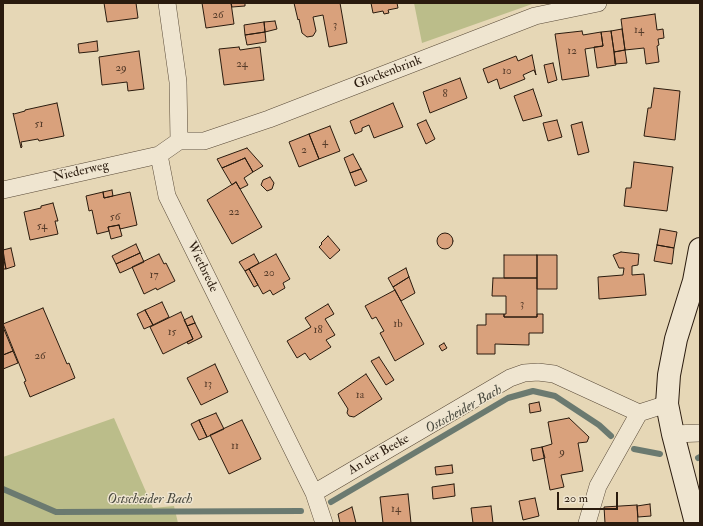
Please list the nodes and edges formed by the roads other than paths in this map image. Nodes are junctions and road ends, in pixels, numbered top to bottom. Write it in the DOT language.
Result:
graph roads {
  1 [pos="167,3"];
  2 [pos="598,3"];
  3 [pos="179,141"];
  4 [pos="159,155"];
  5 [pos="3,190"];
  6 [pos="700,249"];
  7 [pos="667,404"];
  8 [pos="639,413"];
  9 [pos="700,433"];
  10 [pos="673,434"];
  11 [pos="314,493"];
  12 [pos="324,523"];
  13 [pos="587,523"];
  14 [pos="696,523"];
  1 -- 3 [label="street"];
  2 -- 3 [label="street, Glockenbrink"];
  3 -- 4 [label="street"];
  4 -- 5 [label="street, Niederweg"];
  4 -- 11 [label="street, Wietbrede"];
  6 -- 7 [label="street"];
  7 -- 8 [label="street"];
  7 -- 10 [label="street"];
  8 -- 11 [label="street, An der Beeke"];
  8 -- 13 [label="street"];
  9 -- 10 [label="street"];
  10 -- 14 [label="street"];
  11 -- 12 [label="street, Wietbrede"];
}
